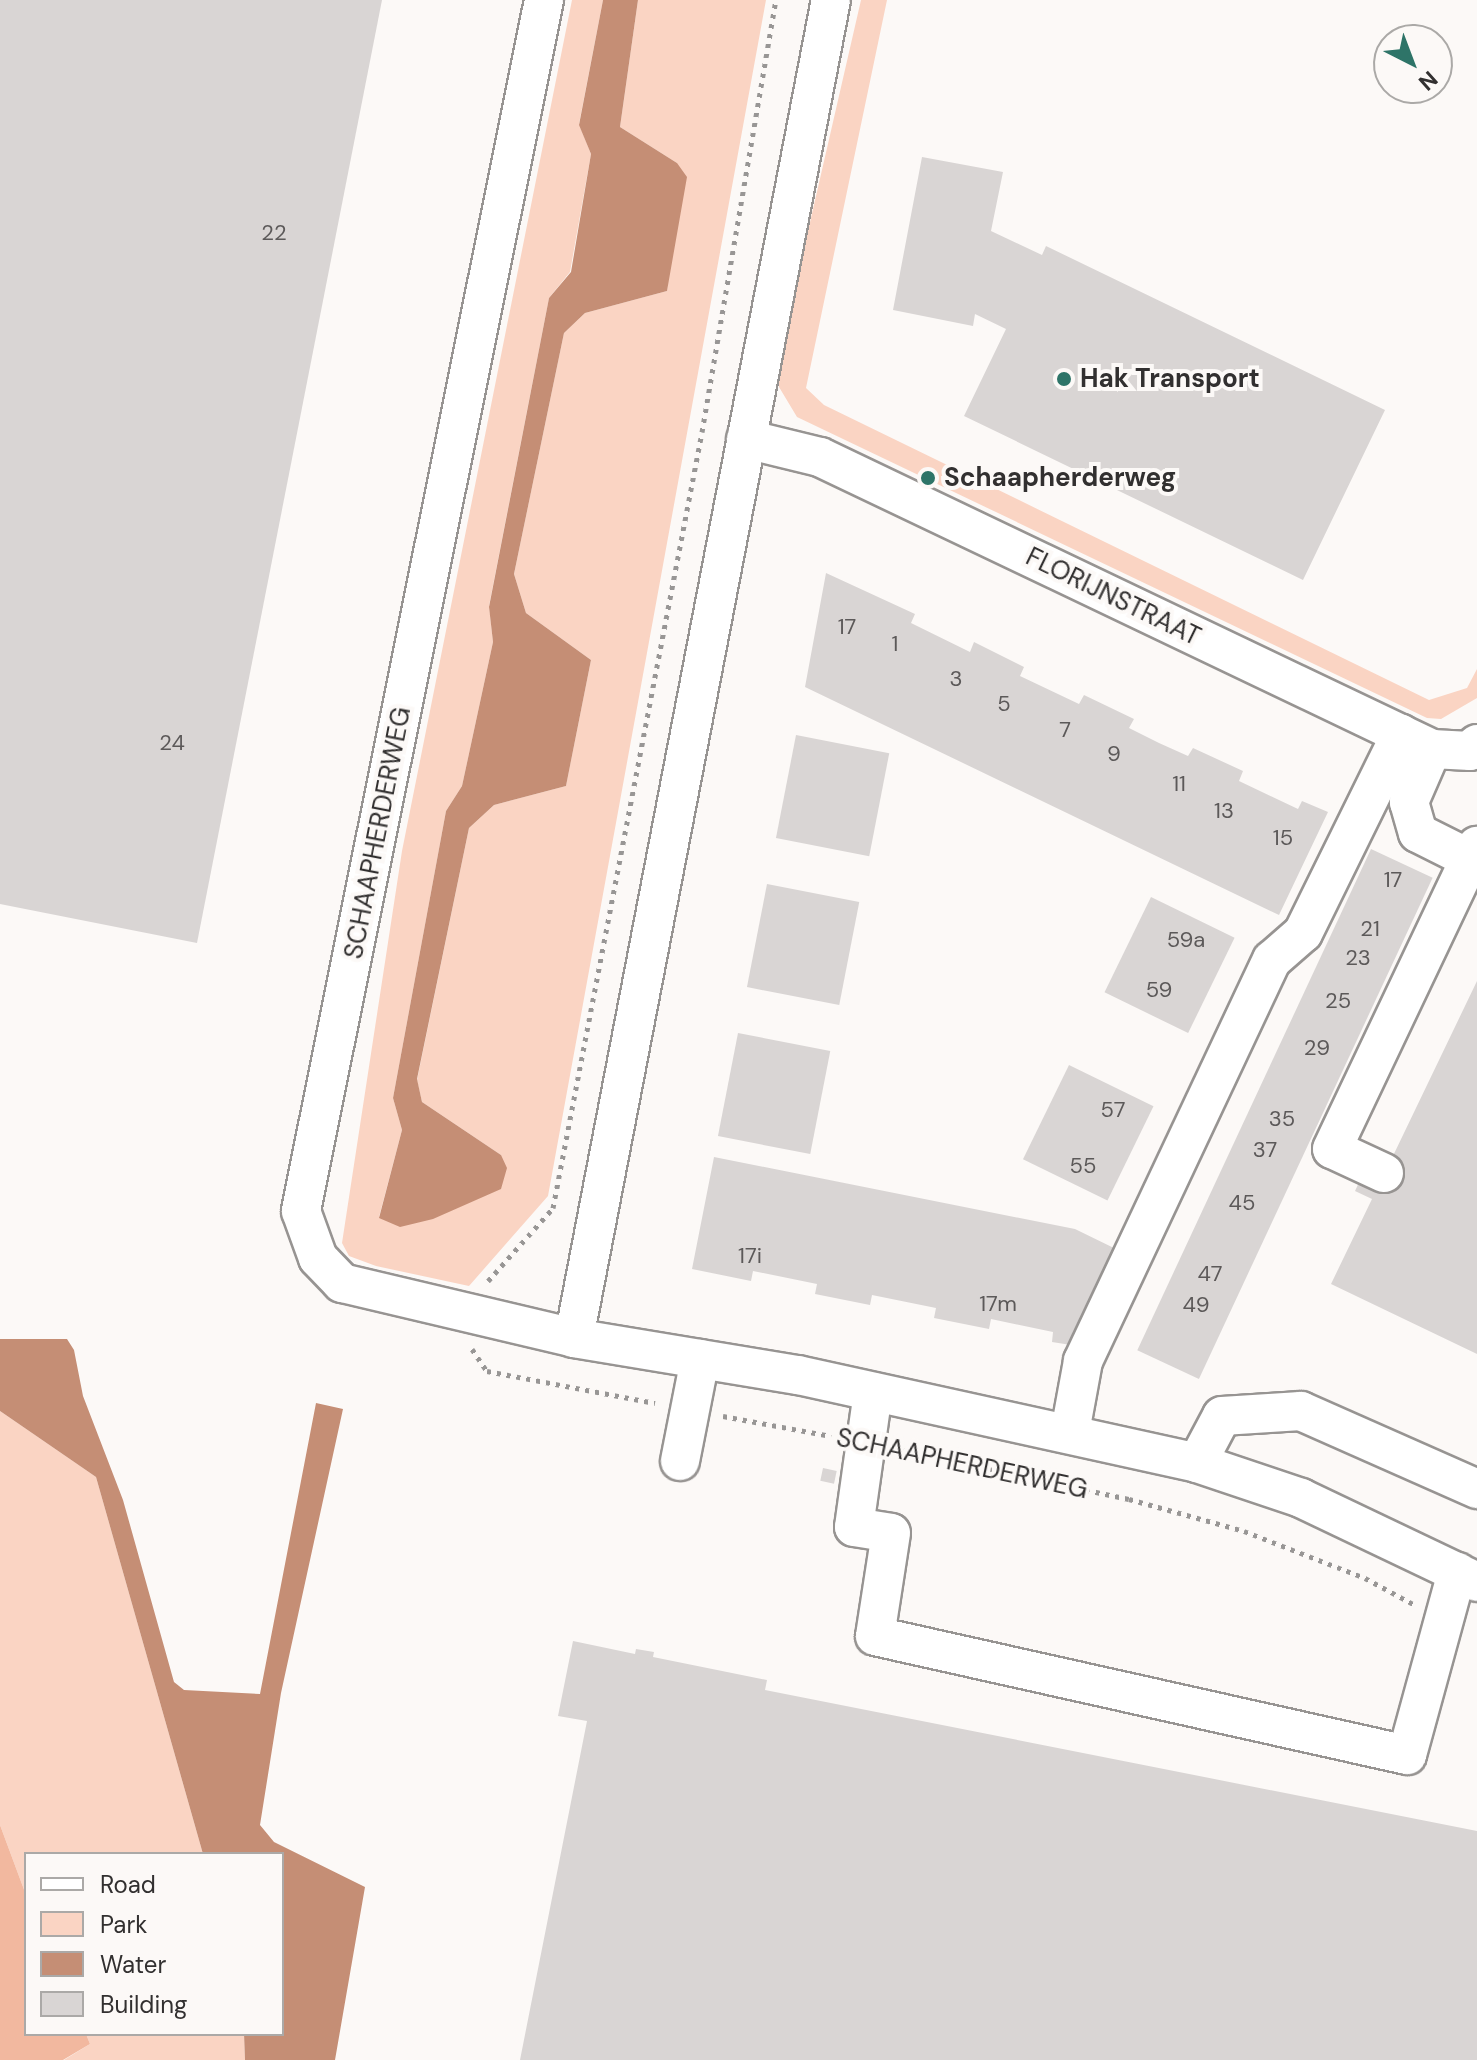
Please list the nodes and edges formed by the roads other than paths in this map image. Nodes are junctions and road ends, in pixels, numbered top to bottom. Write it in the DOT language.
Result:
graph roads {
  1 [pos="544,0"];
  2 [pos="831,0"];
  3 [pos="746,439"];
  4 [pos="1416,742"];
  5 [pos="1475,752"];
  6 [pos="1474,852"];
  7 [pos="1384,1173"];
  8 [pos="574,1338"];
  9 [pos="700,1359"];
  10 [pos="873,1392"];
  11 [pos="1070,1432"];
  12 [pos="680,1461"];
  13 [pos="1197,1463"];
  14 [pos="1477,1489"];
  15 [pos="1467,1577"];
  1 -- 8 [label="street, SCHAAPHERDERWEG"];
  2 -- 3 [label="street"];
  3 -- 4 [label="street, FLORIJNSTRAAT"];
  3 -- 8 [label="street"];
  4 -- 5 [label="street, FLORIJNSTRAAT"];
  4 -- 6 [label="street"];
  4 -- 11 [label="street"];
  6 -- 7 [label="street"];
  8 -- 9 [label="street, SCHAAPHERDERWEG"];
  9 -- 10 [label="street, SCHAAPHERDERWEG"];
  9 -- 12 [label="street"];
  10 -- 11 [label="street, SCHAAPHERDERWEG"];
  10 -- 15 [label="street"];
  11 -- 13 [label="street, SCHAAPHERDERWEG"];
  13 -- 14 [label="street"];
  13 -- 15 [label="street, SCHAAPHERDERWEG"];
}
